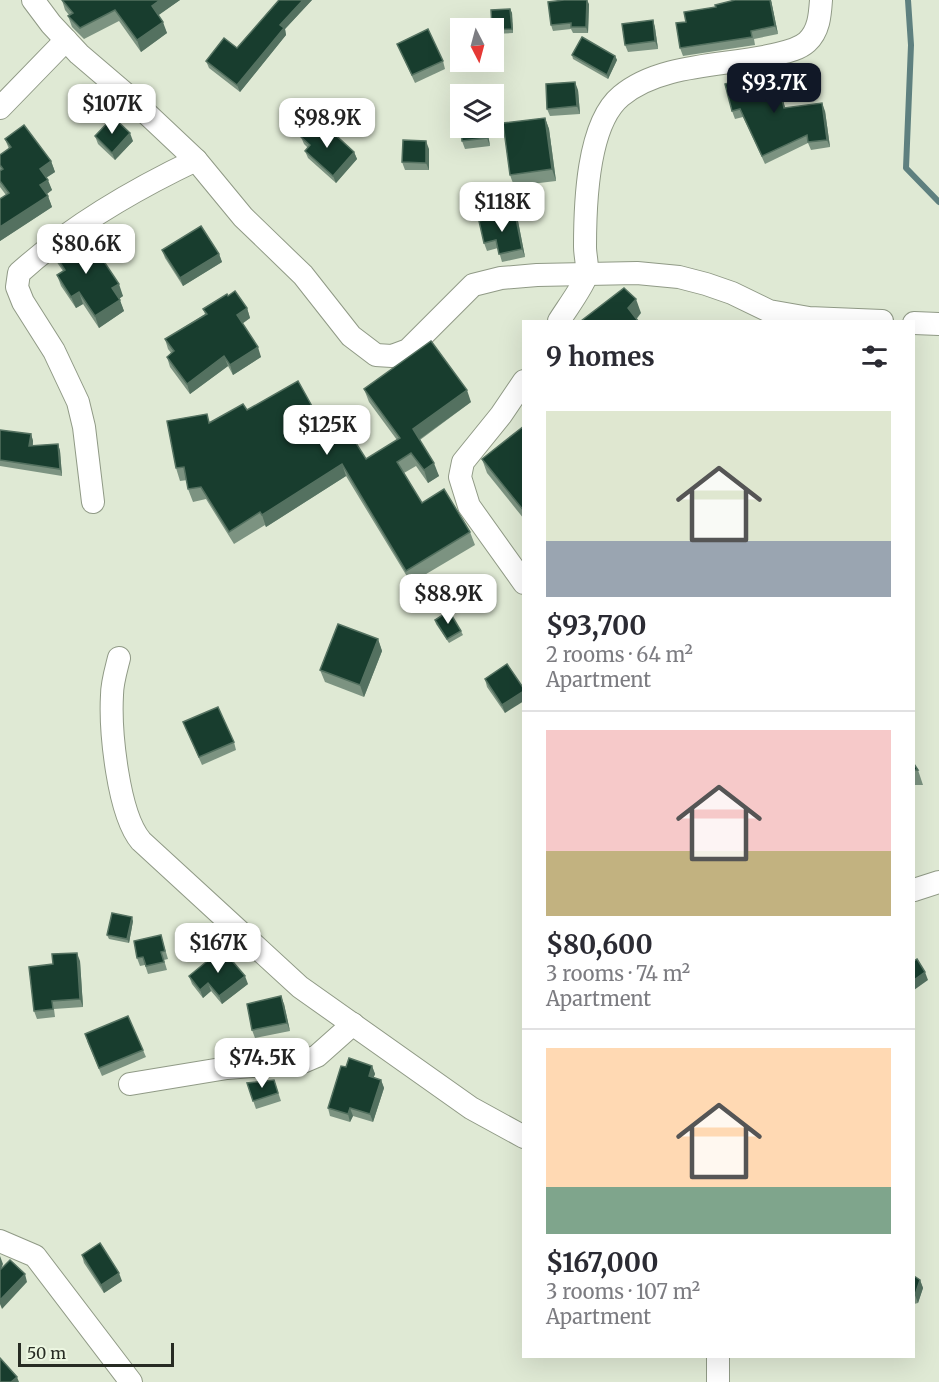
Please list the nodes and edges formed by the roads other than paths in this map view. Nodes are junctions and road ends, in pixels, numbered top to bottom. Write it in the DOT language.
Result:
graph roads {
  1 [pos="33,0"];
  2 [pos="821,0"];
  3 [pos="66,40"];
  4 [pos="0,108"];
  5 [pos="196,160"];
  6 [pos="587,275"];
  7 [pos="560,320"];
  8 [pos="858,320"];
  9 [pos="915,322"];
  10 [pos="939,324"];
  11 [pos="522,384"];
  12 [pos="93,502"];
  13 [pos="522,580"];
  14 [pos="119,658"];
  15 [pos="939,882"];
  16 [pos="915,890"];
  17 [pos="353,1024"];
  18 [pos="130,1084"];
  19 [pos="522,1136"];
  20 [pos="0,1241"];
  21 [pos="718,1358"];
  22 [pos="131,1382"];
  23 [pos="718,1382"];
  1 -- 3 [label="street"];
  2 -- 6 [label="street"];
  3 -- 4 [label="street"];
  3 -- 5 [label="street"];
  5 -- 6 [label="street"];
  5 -- 12 [label="street"];
  6 -- 7 [label="street"];
  6 -- 8 [label="street"];
  9 -- 10 [label="street"];
  11 -- 13 [label="street"];
  14 -- 17 [label="street"];
  15 -- 16 [label="street"];
  17 -- 18 [label="street"];
  17 -- 19 [label="street"];
  20 -- 22 [label="street"];
  21 -- 23 [label="street"];
}
